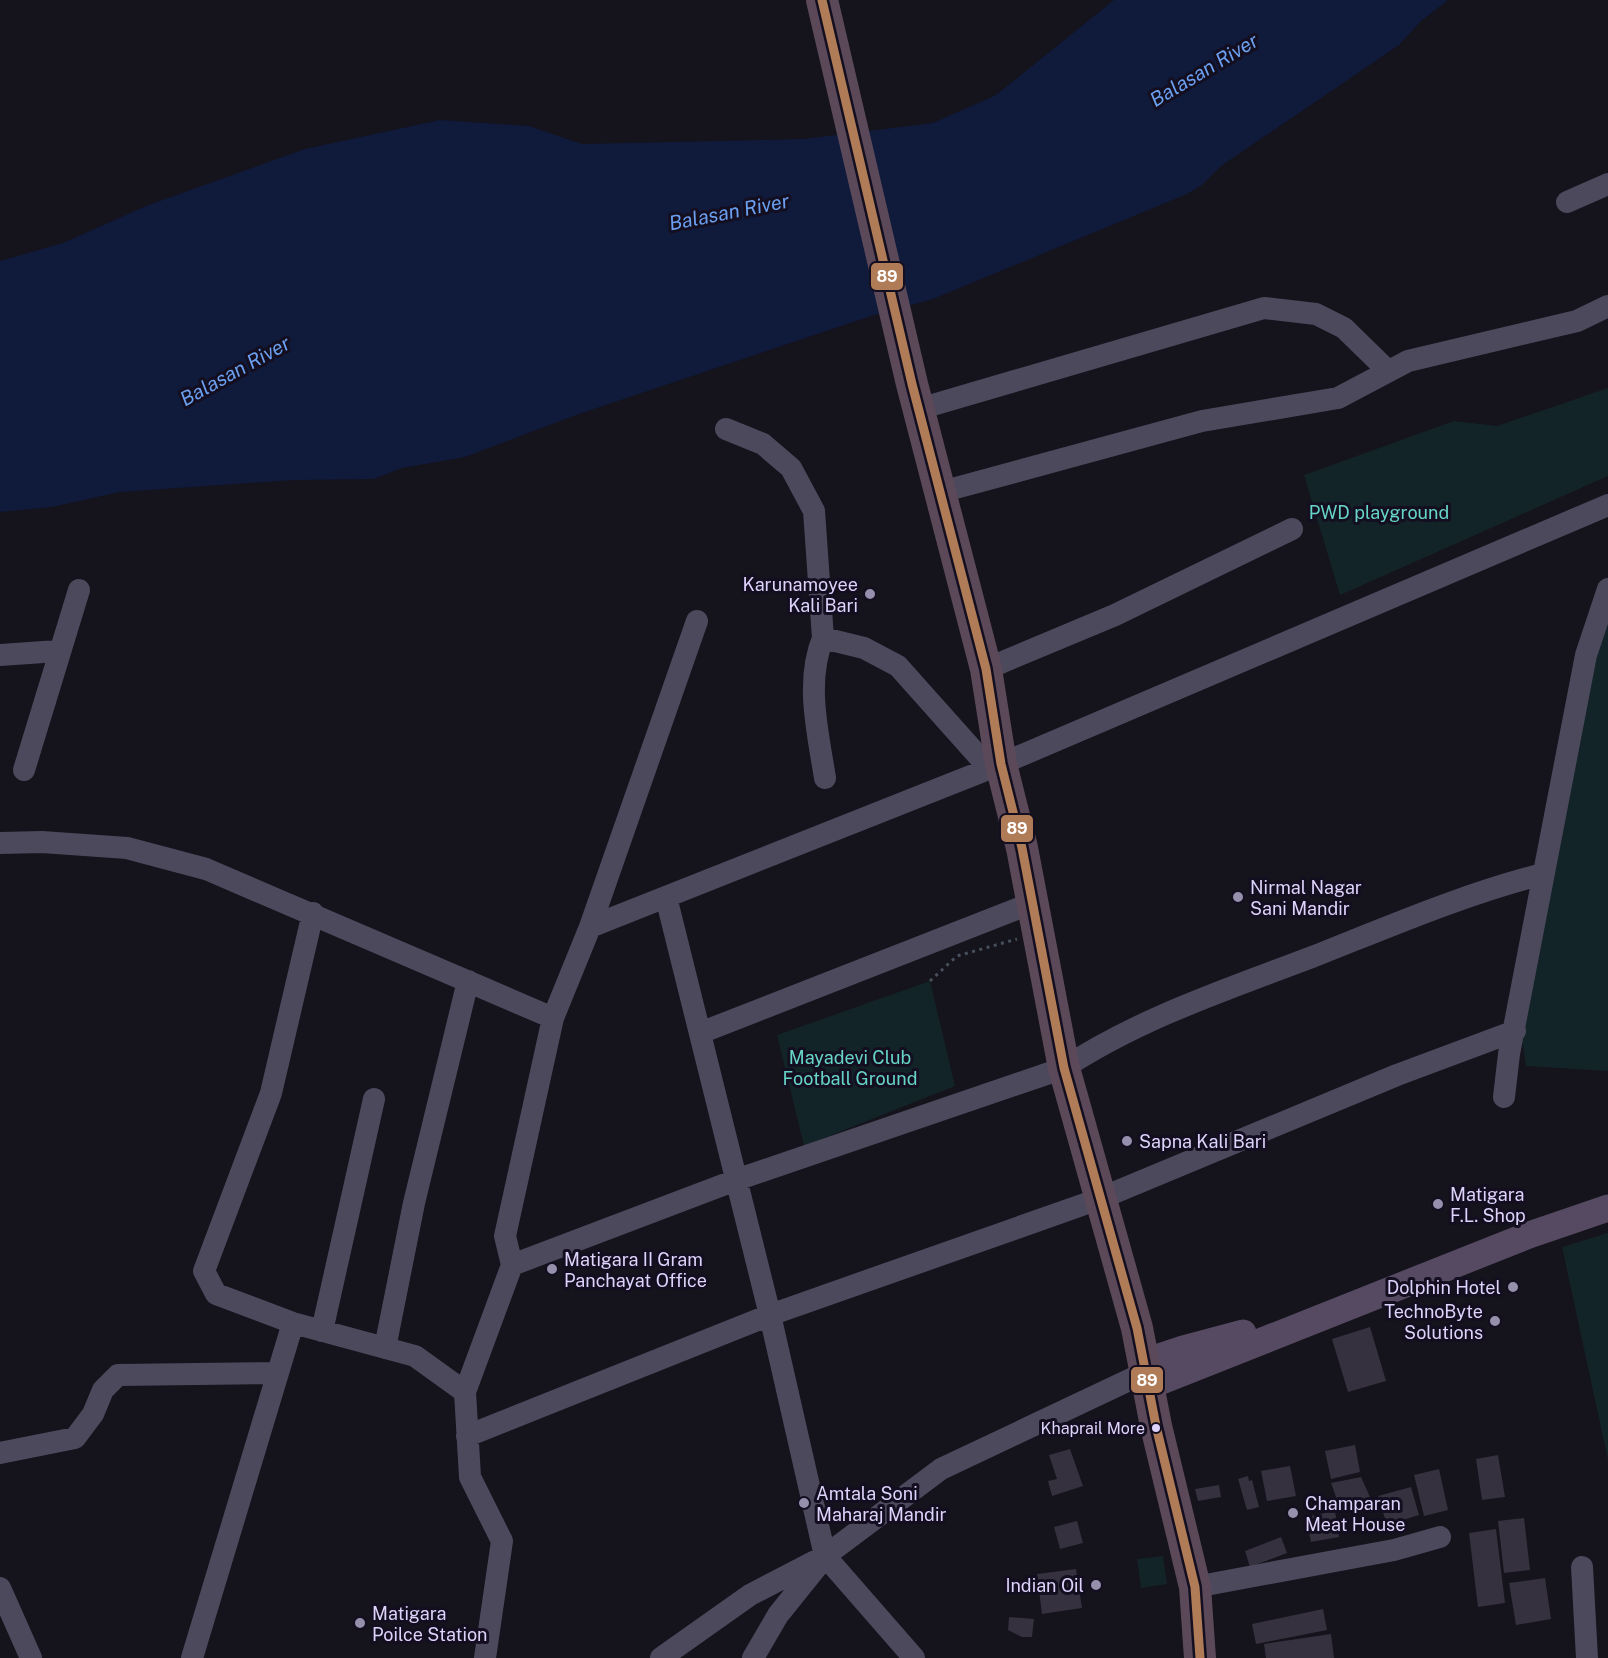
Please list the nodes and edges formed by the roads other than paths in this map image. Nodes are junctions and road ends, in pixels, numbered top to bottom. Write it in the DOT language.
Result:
graph roads {
  1 [pos="822,0"];
  2 [pos="1608,184"];
  3 [pos="1567,202"];
  4 [pos="1608,306"];
  5 [pos="1388,370"];
  6 [pos="915,397"];
  7 [pos="726,429"];
  8 [pos="941,492"];
  9 [pos="1608,505"];
  10 [pos="1292,529"];
  11 [pos="1608,589"];
  12 [pos="79,590"];
  13 [pos="697,621"];
  14 [pos="822,638"];
  15 [pos="58,651"];
  16 [pos="0,655"];
  17 [pos="986,669"];
  18 [pos="995,766"];
  19 [pos="24,770"];
  20 [pos="825,778"];
  21 [pos="0,843"];
  22 [pos="1543,874"];
  23 [pos="666,897"];
  24 [pos="313,913"];
  25 [pos="1035,918"];
  26 [pos="590,927"];
  27 [pos="468,981"];
  28 [pos="553,1018"];
  29 [pos="1515,1031"];
  30 [pos="700,1033"];
  31 [pos="1064,1068"];
  32 [pos="1504,1097"];
  33 [pos="374,1099"];
  34 [pos="736,1180"];
  35 [pos="1099,1199"];
  36 [pos="1608,1208"];
  37 [pos="512,1265"];
  38 [pos="1360,1302"];
  39 [pos="770,1315"];
  40 [pos="293,1323"];
  41 [pos="1137,1328"];
  42 [pos="322,1331"];
  43 [pos="386,1348"];
  44 [pos="1183,1349"];
  45 [pos="278,1373"];
  46 [pos="1146,1374"];
  47 [pos="465,1392"];
  48 [pos="467,1436"];
  49 [pos="0,1453"];
  50 [pos="1178,1519"];
  51 [pos="1440,1537"];
  52 [pos="825,1556"];
  53 [pos="1582,1567"];
  54 [pos="1195,1587"];
  55 [pos="0,1588"];
  56 [pos="31,1658"];
  57 [pos="192,1658"];
  58 [pos="485,1658"];
  59 [pos="662,1658"];
  60 [pos="753,1658"];
  61 [pos="914,1658"];
  62 [pos="1183,1658"];
  63 [pos="1200,1658"];
  64 [pos="1587,1658"];
  1 -- 6 [label="highway"];
  2 -- 3 [label="street"];
  4 -- 5 [label="street"];
  5 -- 6 [label="street"];
  5 -- 8 [label="street"];
  6 -- 8 [label="highway"];
  7 -- 14 [label="street"];
  8 -- 17 [label="highway"];
  9 -- 18 [label="street"];
  10 -- 17 [label="street"];
  11 -- 22 [label="street"];
  12 -- 15 [label="street"];
  13 -- 26 [label="street"];
  14 -- 18 [label="street"];
  14 -- 20 [label="street"];
  15 -- 16 [label="street"];
  15 -- 19 [label="street"];
  17 -- 18 [label="highway"];
  18 -- 23 [label="street"];
  18 -- 25 [label="highway"];
  21 -- 24 [label="street"];
  22 -- 29 [label="street"];
  22 -- 31 [label="street"];
  23 -- 26 [label="street"];
  23 -- 30 [label="street"];
  24 -- 27 [label="street"];
  24 -- 40 [label="street"];
  25 -- 30 [label="street"];
  25 -- 31 [label="highway"];
  26 -- 28 [label="street"];
  27 -- 28 [label="street"];
  27 -- 43 [label="street"];
  28 -- 37 [label="street"];
  29 -- 32 [label="street"];
  29 -- 35 [label="street"];
  30 -- 34 [label="street"];
  31 -- 34 [label="street"];
  31 -- 35 [label="highway"];
  33 -- 42 [label="street"];
  34 -- 37 [label="street"];
  34 -- 39 [label="street"];
  35 -- 39 [label="street"];
  35 -- 41 [label="highway"];
  36 -- 38 [label="main road"];
  37 -- 47 [label="street"];
  38 -- 44 [label="main road"];
  38 -- 46 [label="main road"];
  39 -- 48 [label="street"];
  39 -- 52 [label="street"];
  40 -- 42 [label="street"];
  40 -- 45 [label="street"];
  41 -- 44 [label="main road"];
  41 -- 46 [label="highway"];
  42 -- 43 [label="street"];
  43 -- 47 [label="street"];
  44 -- 46 [label="main road"];
  45 -- 49 [label="street"];
  45 -- 57 [label="street"];
  46 -- 50 [label="highway"];
  46 -- 52 [label="street"];
  47 -- 48 [label="street"];
  48 -- 58 [label="street"];
  50 -- 54 [label="highway"];
  50 -- 62 [label="highway"];
  51 -- 54 [label="street"];
  52 -- 59 [label="street"];
  52 -- 60 [label="street"];
  52 -- 61 [label="street"];
  53 -- 64 [label="street"];
  54 -- 63 [label="highway"];
  55 -- 56 [label="street"];
}
